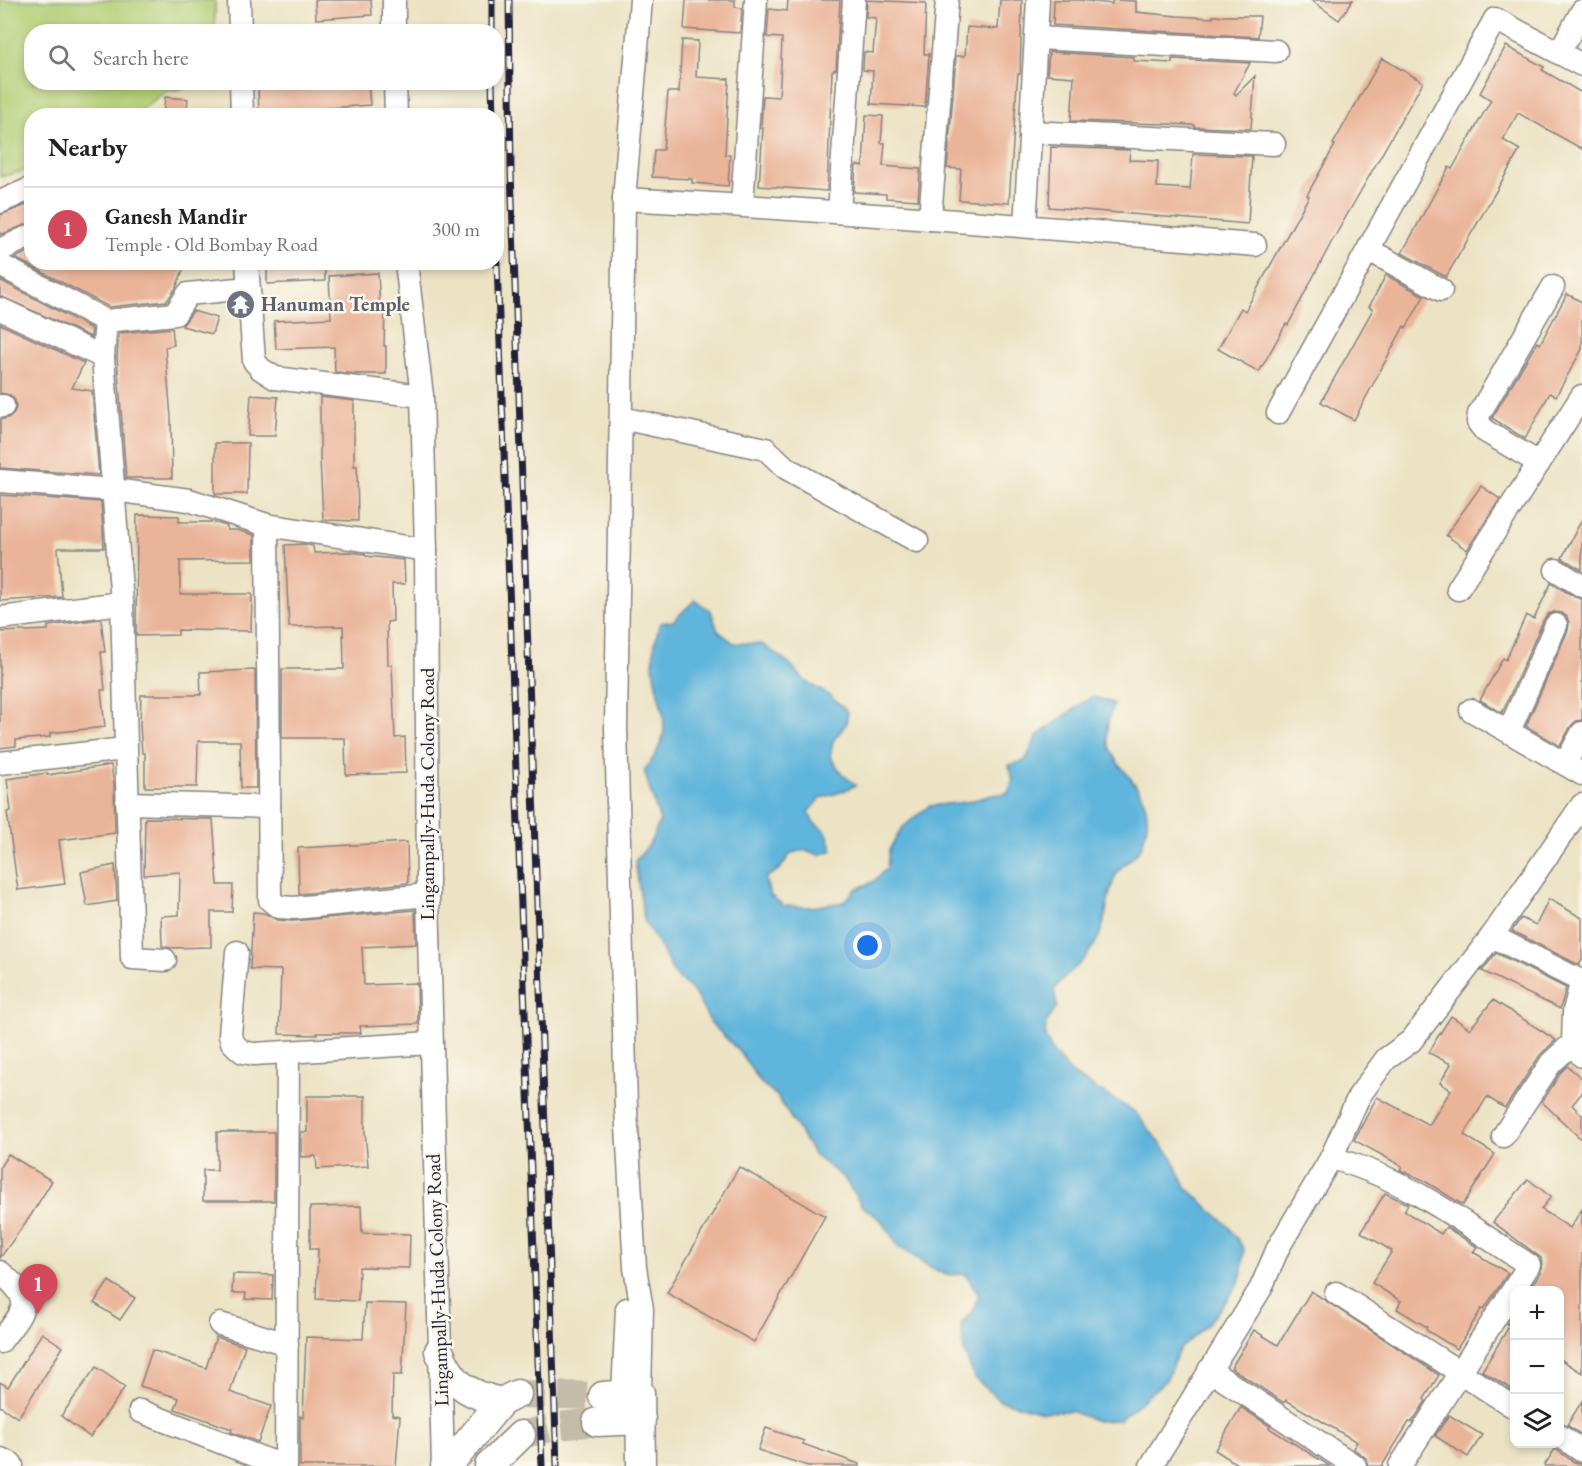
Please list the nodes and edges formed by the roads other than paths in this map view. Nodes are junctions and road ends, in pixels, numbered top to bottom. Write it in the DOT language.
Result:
graph roads {
  1 [pos="239,0"];
  2 [pos="394,0"];
  3 [pos="641,0"];
  4 [pos="756,0"];
  5 [pos="854,0"];
  6 [pos="946,0"];
  7 [pos="1038,0"];
  8 [pos="1582,11"];
  9 [pos="240,24"];
  10 [pos="394,24"];
  11 [pos="1037,38"];
  12 [pos="1276,51"];
  13 [pos="1559,53"];
  14 [pos="1582,65"];
  15 [pos="241,90"];
  16 [pos="395,90"];
  17 [pos="242,108"];
  18 [pos="396,108"];
  19 [pos="1030,132"];
  20 [pos="1274,144"];
  21 [pos="24,192"];
  22 [pos="624,199"];
  23 [pos="0,202"];
  24 [pos="742,205"];
  25 [pos="839,212"];
  26 [pos="930,219"];
  27 [pos="1025,226"];
  28 [pos="24,239"];
  29 [pos="1255,245"];
  30 [pos="0,250"];
  31 [pos="1369,250"];
  32 [pos="0,265"];
  33 [pos="247,270"];
  34 [pos="407,270"];
  35 [pos="1554,287"];
  36 [pos="248,288"];
  37 [pos="1441,290"];
  38 [pos="0,309"];
  39 [pos="106,321"];
  40 [pos="103,357"];
  41 [pos="422,396"];
  42 [pos="1582,396"];
  43 [pos="1278,413"];
  44 [pos="621,418"];
  45 [pos="1539,463"];
  46 [pos="0,481"];
  47 [pos="114,490"];
  48 [pos="267,525"];
  49 [pos="916,541"];
  50 [pos="426,550"];
  51 [pos="1556,570"];
  52 [pos="1582,586"];
  53 [pos="1458,589"];
  54 [pos="122,603"];
  55 [pos="0,618"];
  56 [pos="1556,625"];
  57 [pos="1471,710"];
  58 [pos="1509,731"];
  59 [pos="1582,733"];
  60 [pos="125,749"];
  61 [pos="0,763"];
  62 [pos="1574,769"];
  63 [pos="127,803"];
  64 [pos="1582,805"];
  65 [pos="269,807"];
  66 [pos="428,895"];
  67 [pos="1492,936"];
  68 [pos="237,952"];
  69 [pos="165,960"];
  70 [pos="1581,981"];
  71 [pos="431,1043"];
  72 [pos="1578,1050"];
  73 [pos="288,1053"];
  74 [pos="1503,1136"];
  75 [pos="1331,1158"];
  76 [pos="0,1272"];
  77 [pos="1336,1293"];
  78 [pos="220,1323"];
  79 [pos="0,1342"];
  80 [pos="287,1344"];
  81 [pos="439,1351"];
  82 [pos="1209,1370"];
  83 [pos="1460,1372"];
  84 [pos="1510,1404"];
  85 [pos="621,1408"];
  86 [pos="140,1411"];
  87 [pos="521,1435"];
  88 [pos="1564,1439"];
  89 [pos="1582,1451"];
  90 [pos="0,1462"];
  91 [pos="9,1466"];
  92 [pos="286,1466"];
  93 [pos="444,1466"];
  94 [pos="489,1466"];
  95 [pos="624,1466"];
  96 [pos="641,1466"];
  97 [pos="1152,1466"];
  98 [pos="1355,1466"];
  99 [pos="1400,1466"];
  1 -- 9 [label="street"];
  2 -- 10 [label="street"];
  3 -- 22 [label="street"];
  4 -- 24 [label="street"];
  5 -- 25 [label="street"];
  6 -- 26 [label="street"];
  7 -- 11 [label="street"];
  8 -- 13 [label="street"];
  11 -- 12 [label="street"];
  11 -- 19 [label="street"];
  13 -- 14 [label="street"];
  13 -- 31 [label="street"];
  15 -- 17 [label="street"];
  16 -- 18 [label="street"];
  19 -- 20 [label="street"];
  19 -- 27 [label="street"];
  21 -- 23 [label="street"];
  22 -- 24 [label="street"];
  22 -- 44 [label="street"];
  24 -- 25 [label="street"];
  25 -- 26 [label="street"];
  26 -- 27 [label="street"];
  27 -- 29 [label="street"];
  28 -- 30 [label="street"];
  31 -- 37 [label="street"];
  31 -- 43 [label="street"];
  32 -- 39 [label="street"];
  33 -- 36 [label="street"];
  34 -- 41 [label="street, Lingampally-Huda Colony Road"];
  35 -- 45 [label="street"];
  36 -- 39 [label="street"];
  36 -- 41 [label="street"];
  38 -- 40 [label="street"];
  39 -- 40 [label="street"];
  40 -- 47 [label="street"];
  41 -- 50 [label="street, Lingampally-Huda Colony Road"];
  42 -- 45 [label="street"];
  44 -- 49 [label="street"];
  44 -- 85 [label="street"];
  45 -- 53 [label="street"];
  46 -- 47 [label="street"];
  47 -- 48 [label="street"];
  47 -- 54 [label="street"];
  48 -- 50 [label="street"];
  48 -- 65 [label="street"];
  50 -- 66 [label="street, Lingampally-Huda Colony Road"];
  51 -- 52 [label="street"];
  54 -- 55 [label="street"];
  54 -- 60 [label="street"];
  56 -- 58 [label="street"];
  57 -- 58 [label="street"];
  58 -- 62 [label="street"];
  59 -- 62 [label="street"];
  60 -- 61 [label="street"];
  60 -- 63 [label="street"];
  63 -- 65 [label="street"];
  63 -- 69 [label="street"];
  64 -- 67 [label="street"];
  65 -- 66 [label="street"];
  66 -- 71 [label="street, Lingampally-Huda Colony Road"];
  67 -- 70 [label="street"];
  67 -- 75 [label="street"];
  68 -- 73 [label="street"];
  70 -- 72 [label="street"];
  71 -- 73 [label="street"];
  71 -- 81 [label="street, Lingampally-Huda Colony Road"];
  72 -- 74 [label="street"];
  73 -- 80 [label="street"];
  75 -- 82 [label="street"];
  75 -- 83 [label="street"];
  76 -- 79 [label="street"];
  77 -- 83 [label="street"];
  78 -- 80 [label="street"];
  80 -- 92 [label="street"];
  81 -- 93 [label="street, Lingampally-Huda Colony Road"];
  81 -- 93 [label="main road"];
  82 -- 97 [label="street"];
  82 -- 98 [label="street"];
  83 -- 84 [label="street"];
  83 -- 99 [label="street"];
  85 -- 95 [label="main road"];
  85 -- 96 [label="main road"];
  86 -- 92 [label="street"];
  87 -- 94 [label="main road"];
  88 -- 89 [label="street"];
  90 -- 91 [label="main road"];
}
